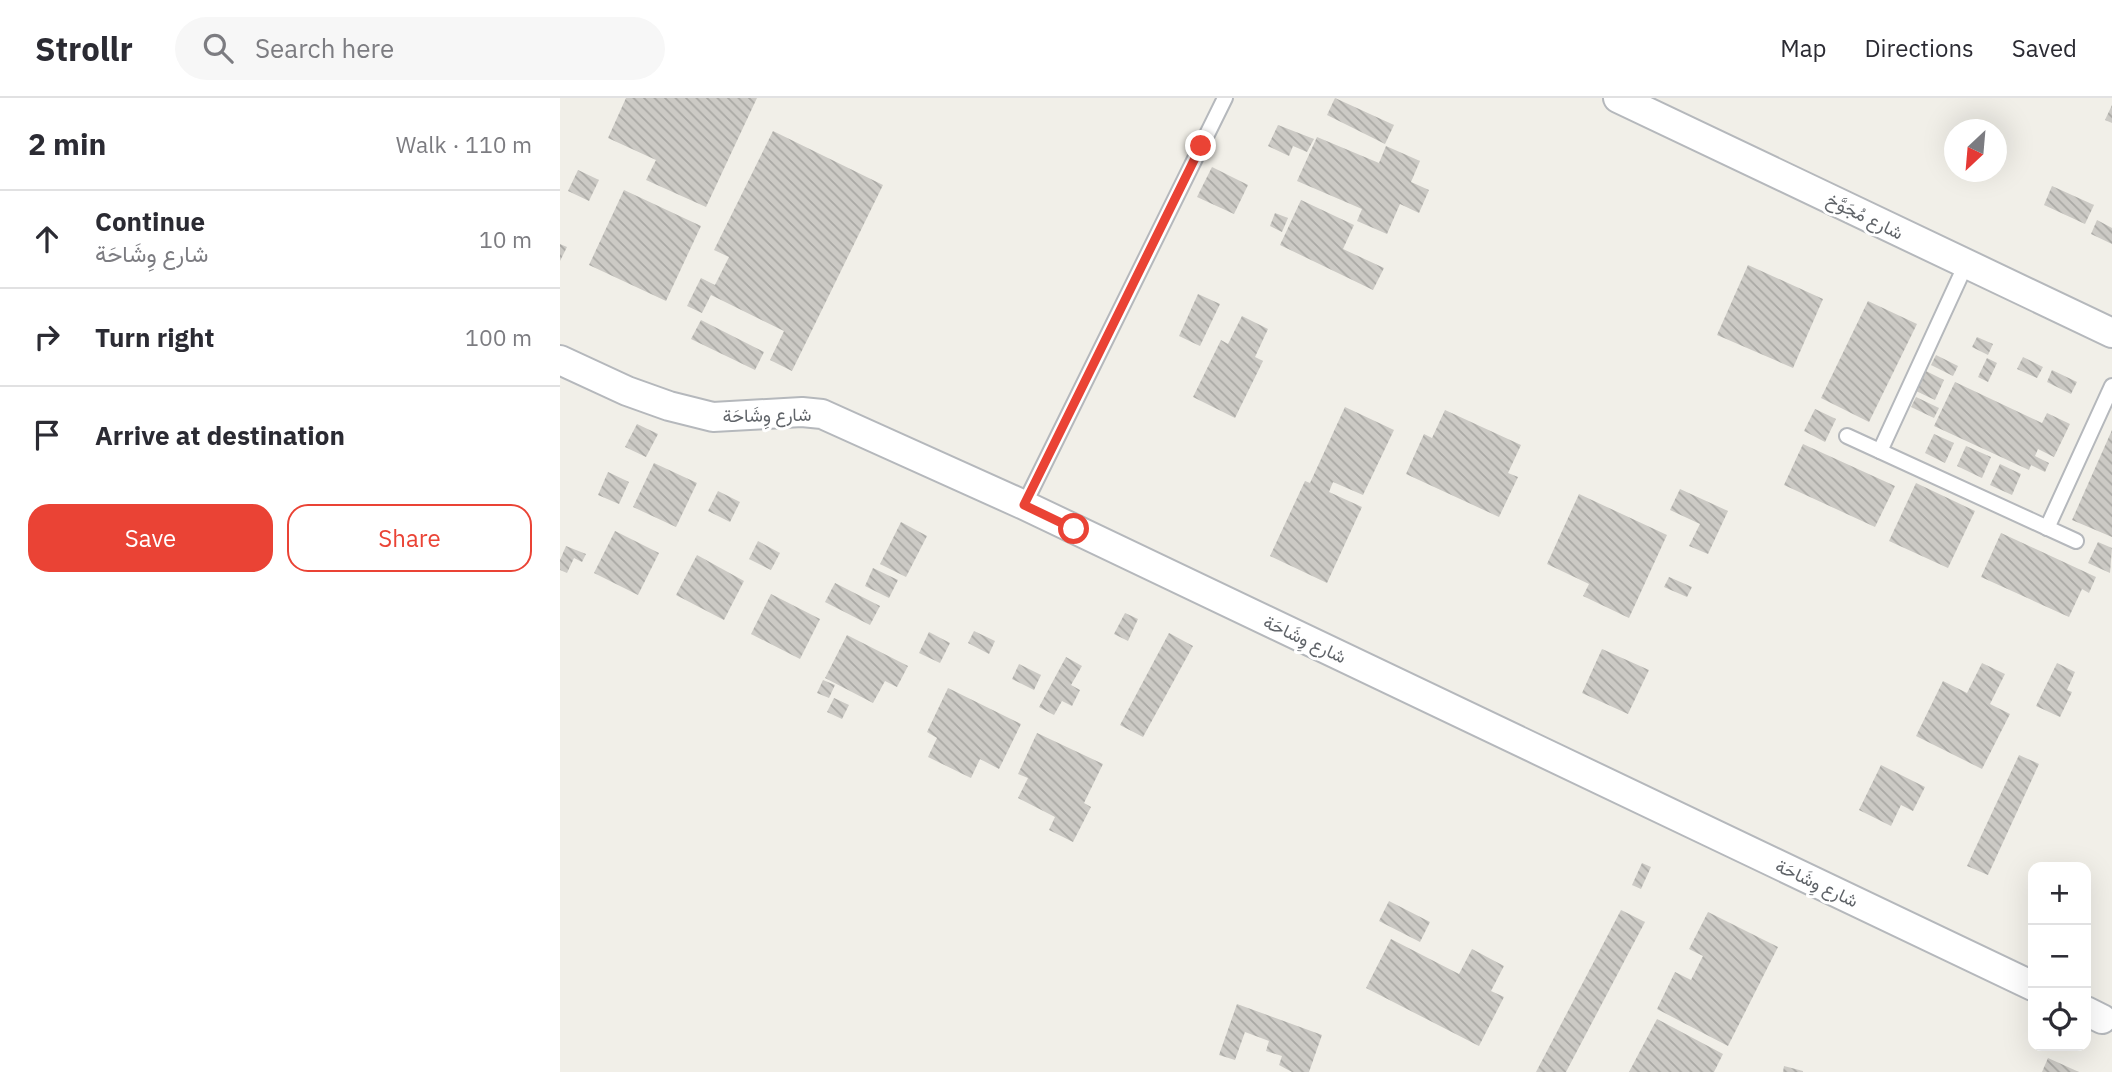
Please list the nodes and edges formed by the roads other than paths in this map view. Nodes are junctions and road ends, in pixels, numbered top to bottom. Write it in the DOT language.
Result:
graph roads {
  1 [pos="1225,98"];
  2 [pos="1618,98"];
  3 [pos="1966,264"];
  4 [pos="2112,334"];
  5 [pos="560,360"];
  6 [pos="2112,386"];
  7 [pos="1847,436"];
  8 [pos="1880,451"];
  9 [pos="1024,505"];
  10 [pos="2047,528"];
  11 [pos="2076,541"];
  12 [pos="2028,984"];
  1 -- 9 [label="lane"];
  2 -- 3 [label="street, شارع مُجَوَّخ"];
  3 -- 4 [label="street, شارع مُجَوَّخ"];
  3 -- 8 [label="lane"];
  5 -- 9 [label="street, شارع وِشَاحَة"];
  6 -- 10 [label="lane"];
  7 -- 8 [label="lane"];
  8 -- 10 [label="lane"];
  9 -- 12 [label="street, شارع وِشَاحَة"];
  10 -- 11 [label="lane"];
}
